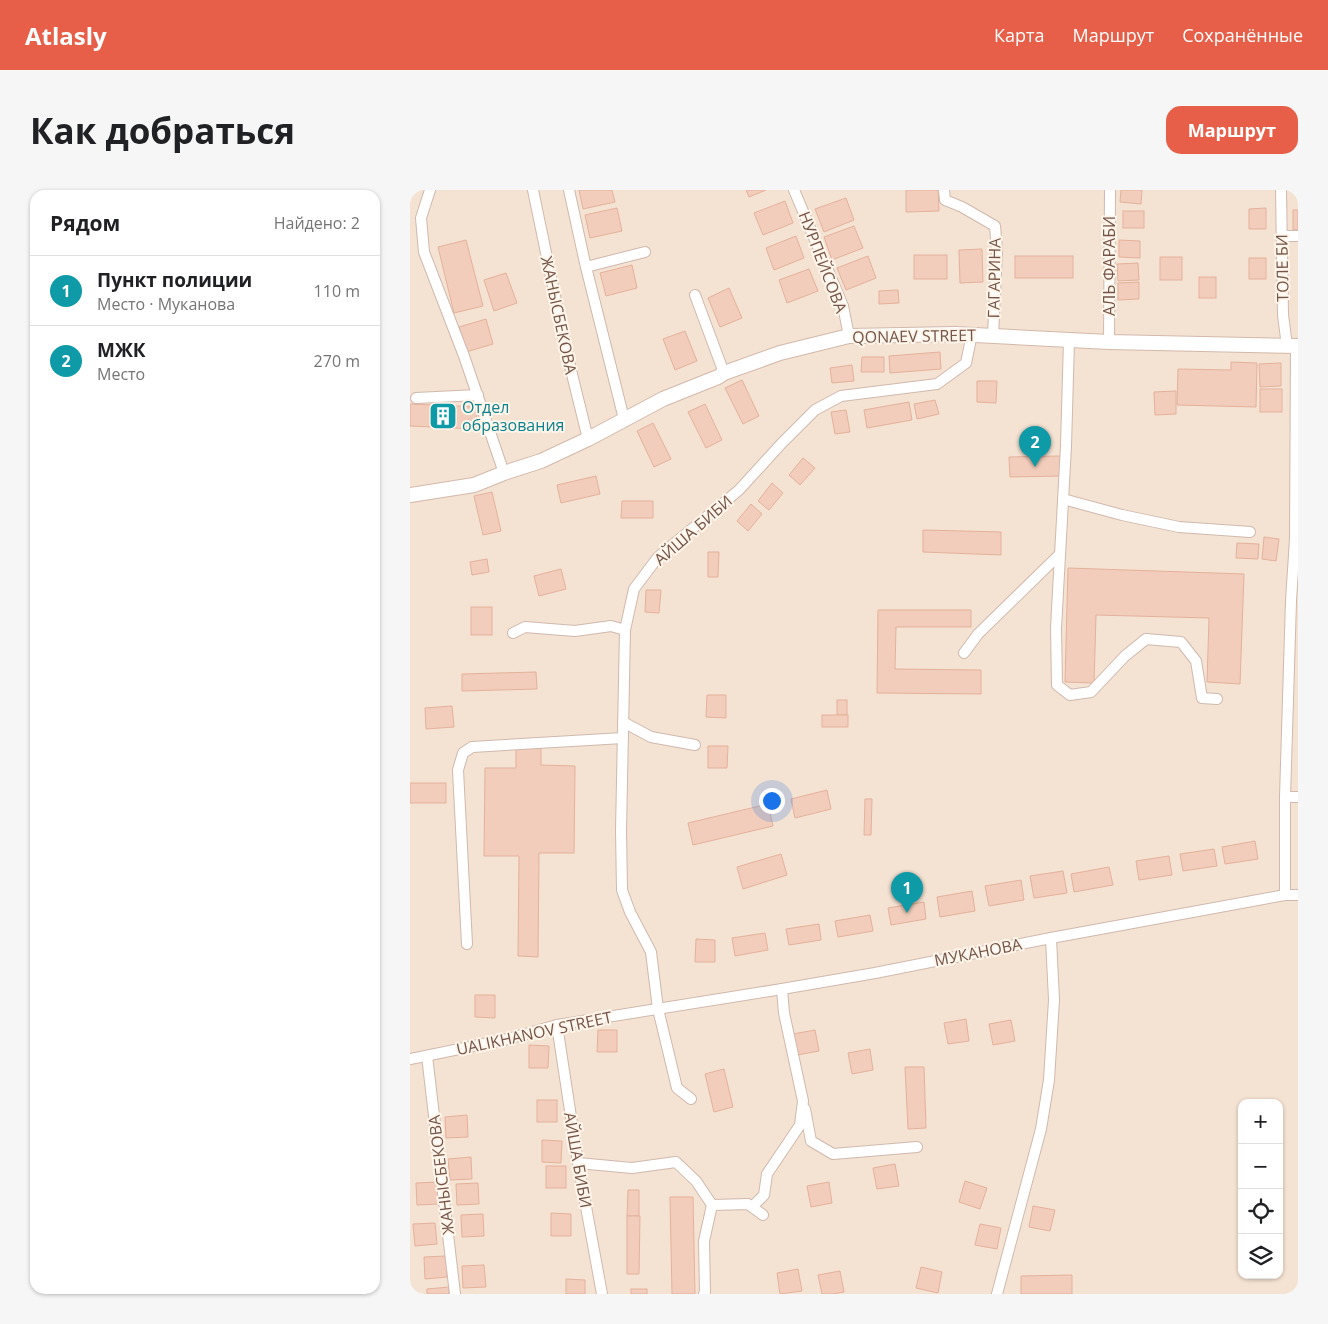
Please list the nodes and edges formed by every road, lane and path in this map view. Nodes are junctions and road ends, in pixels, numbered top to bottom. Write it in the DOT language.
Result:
graph roads {
  1 [pos="430,190"];
  2 [pos="533,190"];
  3 [pos="570,190"];
  4 [pos="794,190"];
  5 [pos="944,190"];
  6 [pos="1110,190"];
  7 [pos="1281,190"];
  8 [pos="1282,236"];
  9 [pos="1298,236"];
  10 [pos="645,252"];
  11 [pos="586,267"];
  12 [pos="695,295"];
  13 [pos="972,334"];
  14 [pos="849,336"];
  15 [pos="993,336"];
  16 [pos="1069,340"];
  17 [pos="1109,342"];
  18 [pos="1294,346"];
  19 [pos="724,373"];
  20 [pos="478,396"];
  21 [pos="416,398"];
  22 [pos="624,419"];
  23 [pos="588,439"];
  24 [pos="504,473"];
  25 [pos="410,495"];
  26 [pos="1064,499"];
  27 [pos="1250,532"];
  28 [pos="1060,554"];
  29 [pos="1295,601"];
  30 [pos="625,630"];
  31 [pos="513,633"];
  32 [pos="964,653"];
  33 [pos="1218,699"];
  34 [pos="623,722"];
  35 [pos="623,738"];
  36 [pos="694,745"];
  37 [pos="1285,797"];
  38 [pos="1298,797"];
  39 [pos="1298,894"];
  40 [pos="1285,895"];
  41 [pos="1051,938"];
  42 [pos="467,944"];
  43 [pos="782,989"];
  44 [pos="658,1009"];
  45 [pos="557,1025"];
  46 [pos="427,1056"];
  47 [pos="410,1059"];
  48 [pos="691,1100"];
  49 [pos="804,1101"];
  50 [pos="917,1147"];
  51 [pos="578,1163"];
  52 [pos="712,1205"];
  53 [pos="752,1207"];
  54 [pos="764,1215"];
  55 [pos="455,1294"];
  56 [pos="602,1294"];
  57 [pos="704,1294"];
  58 [pos="997,1294"];
  1 -- 20 [label="street"];
  2 -- 23 [label="street, ЖАНЫСБЕКОВА"];
  3 -- 11 [label="street"];
  4 -- 14 [label="street, НУРПЕЙСОВА"];
  5 -- 15 [label="street, ГАГАРИНА"];
  6 -- 17 [label="street, АЛЬ ФАРАБИ"];
  7 -- 8 [label="street, ТОЛЕ БИ"];
  8 -- 9 [label="street"];
  8 -- 18 [label="street, ТОЛЕ БИ"];
  10 -- 11 [label="street"];
  11 -- 22 [label="street"];
  12 -- 19 [label="street"];
  13 -- 14 [label="main road, QONAEV STREET"];
  13 -- 15 [label="main road, QONAEV STREET"];
  13 -- 30 [label="street, АЙША БИБИ"];
  14 -- 19 [label="main road, QONAEV STREET"];
  15 -- 16 [label="main road, QONAEV STREET"];
  16 -- 17 [label="main road, QONAEV STREET"];
  16 -- 26 [label="street"];
  17 -- 18 [label="main road, QONAEV STREET"];
  18 -- 29 [label="street, ТОЛЕ БИ"];
  19 -- 22 [label="main road, QONAEV STREET"];
  20 -- 21 [label="street"];
  20 -- 24 [label="street"];
  22 -- 23 [label="main road, QONAEV STREET"];
  23 -- 24 [label="main road, QONAEV STREET"];
  24 -- 25 [label="main road, QONAEV STREET"];
  26 -- 27 [label="street"];
  26 -- 28 [label="street"];
  28 -- 32 [label="street"];
  28 -- 33 [label="street"];
  29 -- 37 [label="street, ТОЛЕ БИ"];
  30 -- 31 [label="street"];
  30 -- 34 [label="street, АЙША БИБИ"];
  34 -- 35 [label="street, АЙША БИБИ"];
  34 -- 36 [label="street"];
  35 -- 42 [label="street"];
  35 -- 44 [label="street, АЙША БИБИ"];
  37 -- 38 [label="street"];
  37 -- 40 [label="street, ТОЛЕ БИ"];
  39 -- 40 [label="street, МУКАНОВА"];
  40 -- 41 [label="street, МУКАНОВА"];
  41 -- 43 [label="street, МУКАНОВА"];
  41 -- 58 [label="street"];
  43 -- 44 [label="street, МУКАНОВА"];
  43 -- 49 [label="street"];
  44 -- 45 [label="street, UALIKHANOV STREET"];
  44 -- 48 [label="street, АЙША БИБИ"];
  45 -- 46 [label="street, UALIKHANOV STREET"];
  45 -- 51 [label="street, АЙША БИБИ"];
  46 -- 47 [label="street, UALIKHANOV STREET"];
  46 -- 55 [label="street, ЖАНЫСБЕКОВА"];
  49 -- 50 [label="street"];
  49 -- 53 [label="street"];
  51 -- 52 [label="street"];
  51 -- 56 [label="street, АЙША БИБИ"];
  52 -- 53 [label="street"];
  52 -- 57 [label="street"];
  53 -- 54 [label="street"];
}
